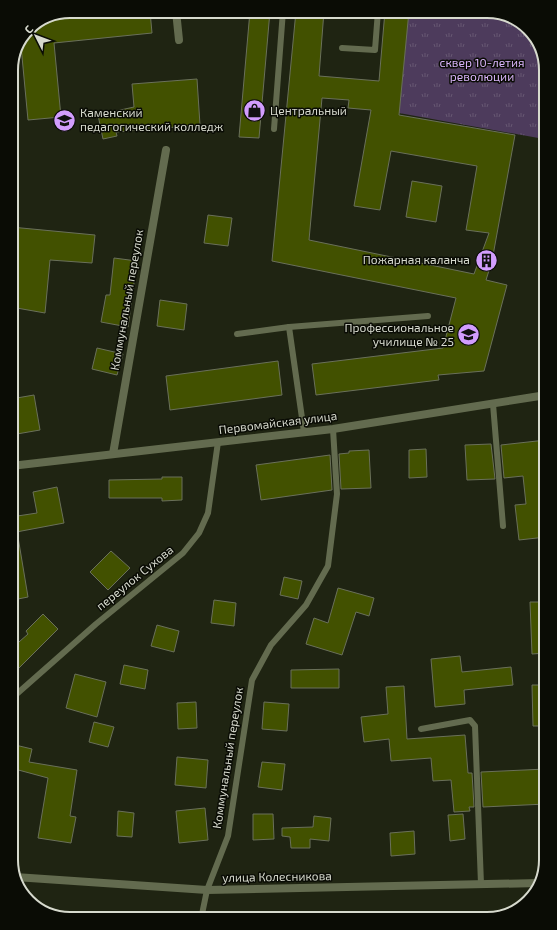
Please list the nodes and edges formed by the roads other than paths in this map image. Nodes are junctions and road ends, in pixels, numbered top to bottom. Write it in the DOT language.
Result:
graph roads {
  1 [pos="177,18"];
  2 [pos="282,18"];
  3 [pos="377,18"];
  4 [pos="180,40"];
  5 [pos="342,48"];
  6 [pos="274,129"];
  7 [pos="166,150"];
  8 [pos="428,316"];
  9 [pos="289,327"];
  10 [pos="237,334"];
  11 [pos="539,396"];
  12 [pos="493,404"];
  13 [pos="333,429"];
  14 [pos="304,432"];
  15 [pos="218,442"];
  16 [pos="113,454"];
  17 [pos="18,465"];
  18 [pos="503,526"];
  19 [pos="18,693"];
  20 [pos="420,729"];
  21 [pos="21,877"];
  22 [pos="534,883"];
  23 [pos="481,884"];
  24 [pos="207,890"];
  25 [pos="202,912"];
  1 -- 4 [label="street"];
  2 -- 6 [label="lane"];
  3 -- 5 [label="lane"];
  7 -- 16 [label="street, Коммунальный переулок"];
  8 -- 9 [label="lane"];
  9 -- 10 [label="lane"];
  9 -- 14 [label="lane"];
  11 -- 12 [label="street, Первомайская улица"];
  12 -- 13 [label="street, Первомайская улица"];
  12 -- 18 [label="lane"];
  13 -- 14 [label="street, Первомайская улица"];
  13 -- 24 [label="lane, Коммунальный переулок"];
  14 -- 15 [label="street, Первомайская улица"];
  15 -- 16 [label="street, Первомайская улица"];
  15 -- 19 [label="lane, переулок Сухова"];
  16 -- 17 [label="street, Первомайская улица"];
  20 -- 23 [label="lane"];
  21 -- 24 [label="street, улица Колесникова"];
  22 -- 23 [label="street, улица Колесникова"];
  23 -- 24 [label="street, улица Колесникова"];
  24 -- 25 [label="lane, Коммунальный переулок"];
}
